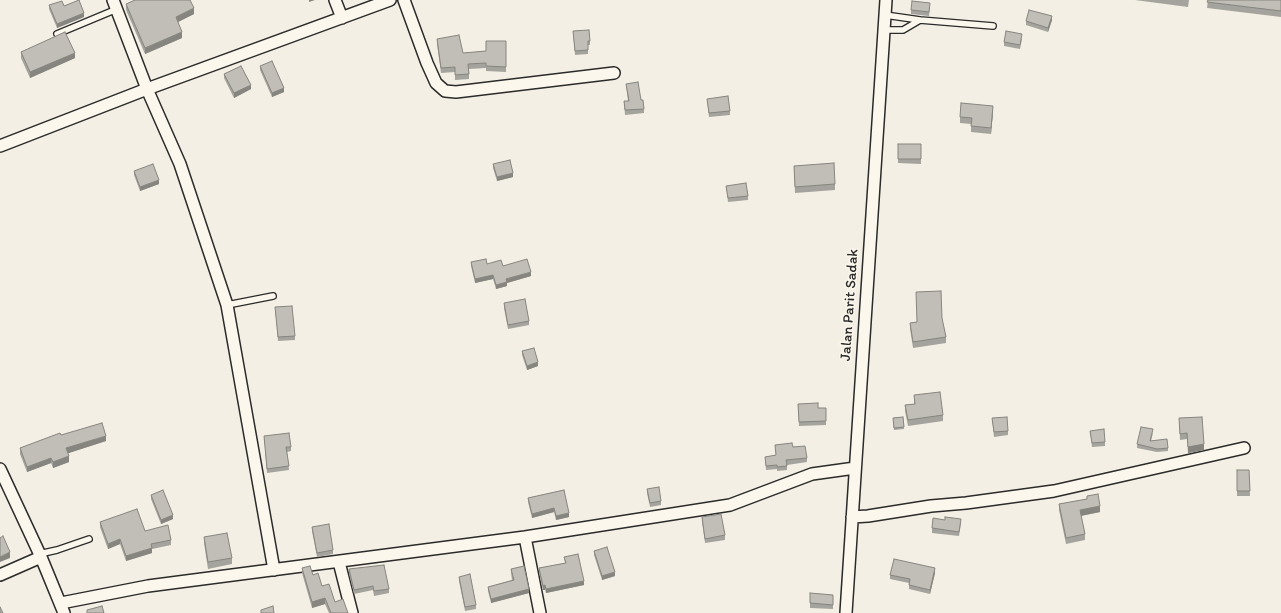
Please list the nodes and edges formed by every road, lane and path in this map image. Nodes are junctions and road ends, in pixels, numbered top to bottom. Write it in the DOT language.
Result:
graph roads {
  1 [pos="336,0"];
  2 [pos="390,0"];
  3 [pos="404,0"];
  4 [pos="886,0"];
  5 [pos="115,5"];
  6 [pos="885,15"];
  7 [pos="342,18"];
  8 [pos="920,20"];
  9 [pos="993,26"];
  10 [pos="884,30"];
  11 [pos="57,34"];
  12 [pos="614,74"];
  13 [pos="147,89"];
  14 [pos="0,146"];
  15 [pos="273,296"];
  16 [pos="227,304"];
  17 [pos="1244,448"];
  18 [pos="855,468"];
  19 [pos="0,469"];
  20 [pos="860,517"];
  21 [pos="525,538"];
  22 [pos="88,539"];
  23 [pos="40,555"];
  24 [pos="339,562"];
  25 [pos="274,570"];
  26 [pos="0,575"];
  27 [pos="62,608"];
  28 [pos="352,613"];
  29 [pos="540,613"];
  30 [pos="846,613"];
  1 -- 7 [label="street"];
  2 -- 7 [label="street"];
  3 -- 12 [label="street"];
  4 -- 6 [label="street, Jalan Parit Sadak"];
  5 -- 11 [label="lane"];
  5 -- 13 [label="street"];
  6 -- 8 [label="lane"];
  6 -- 10 [label="street, Jalan Parit Sadak"];
  7 -- 13 [label="street"];
  8 -- 9 [label="lane"];
  8 -- 10 [label="lane"];
  10 -- 18 [label="street, Jalan Parit Sadak"];
  13 -- 14 [label="street"];
  13 -- 16 [label="street"];
  15 -- 16 [label="lane"];
  16 -- 25 [label="street"];
  17 -- 20 [label="street"];
  18 -- 20 [label="street, Jalan Parit Sadak"];
  18 -- 21 [label="street"];
  19 -- 23 [label="street"];
  20 -- 30 [label="street, Jalan Parit Sadak"];
  21 -- 24 [label="street"];
  21 -- 29 [label="street"];
  22 -- 23 [label="lane"];
  23 -- 26 [label="street"];
  23 -- 27 [label="street"];
  24 -- 25 [label="street"];
  24 -- 28 [label="street"];
  25 -- 27 [label="street"];
}
